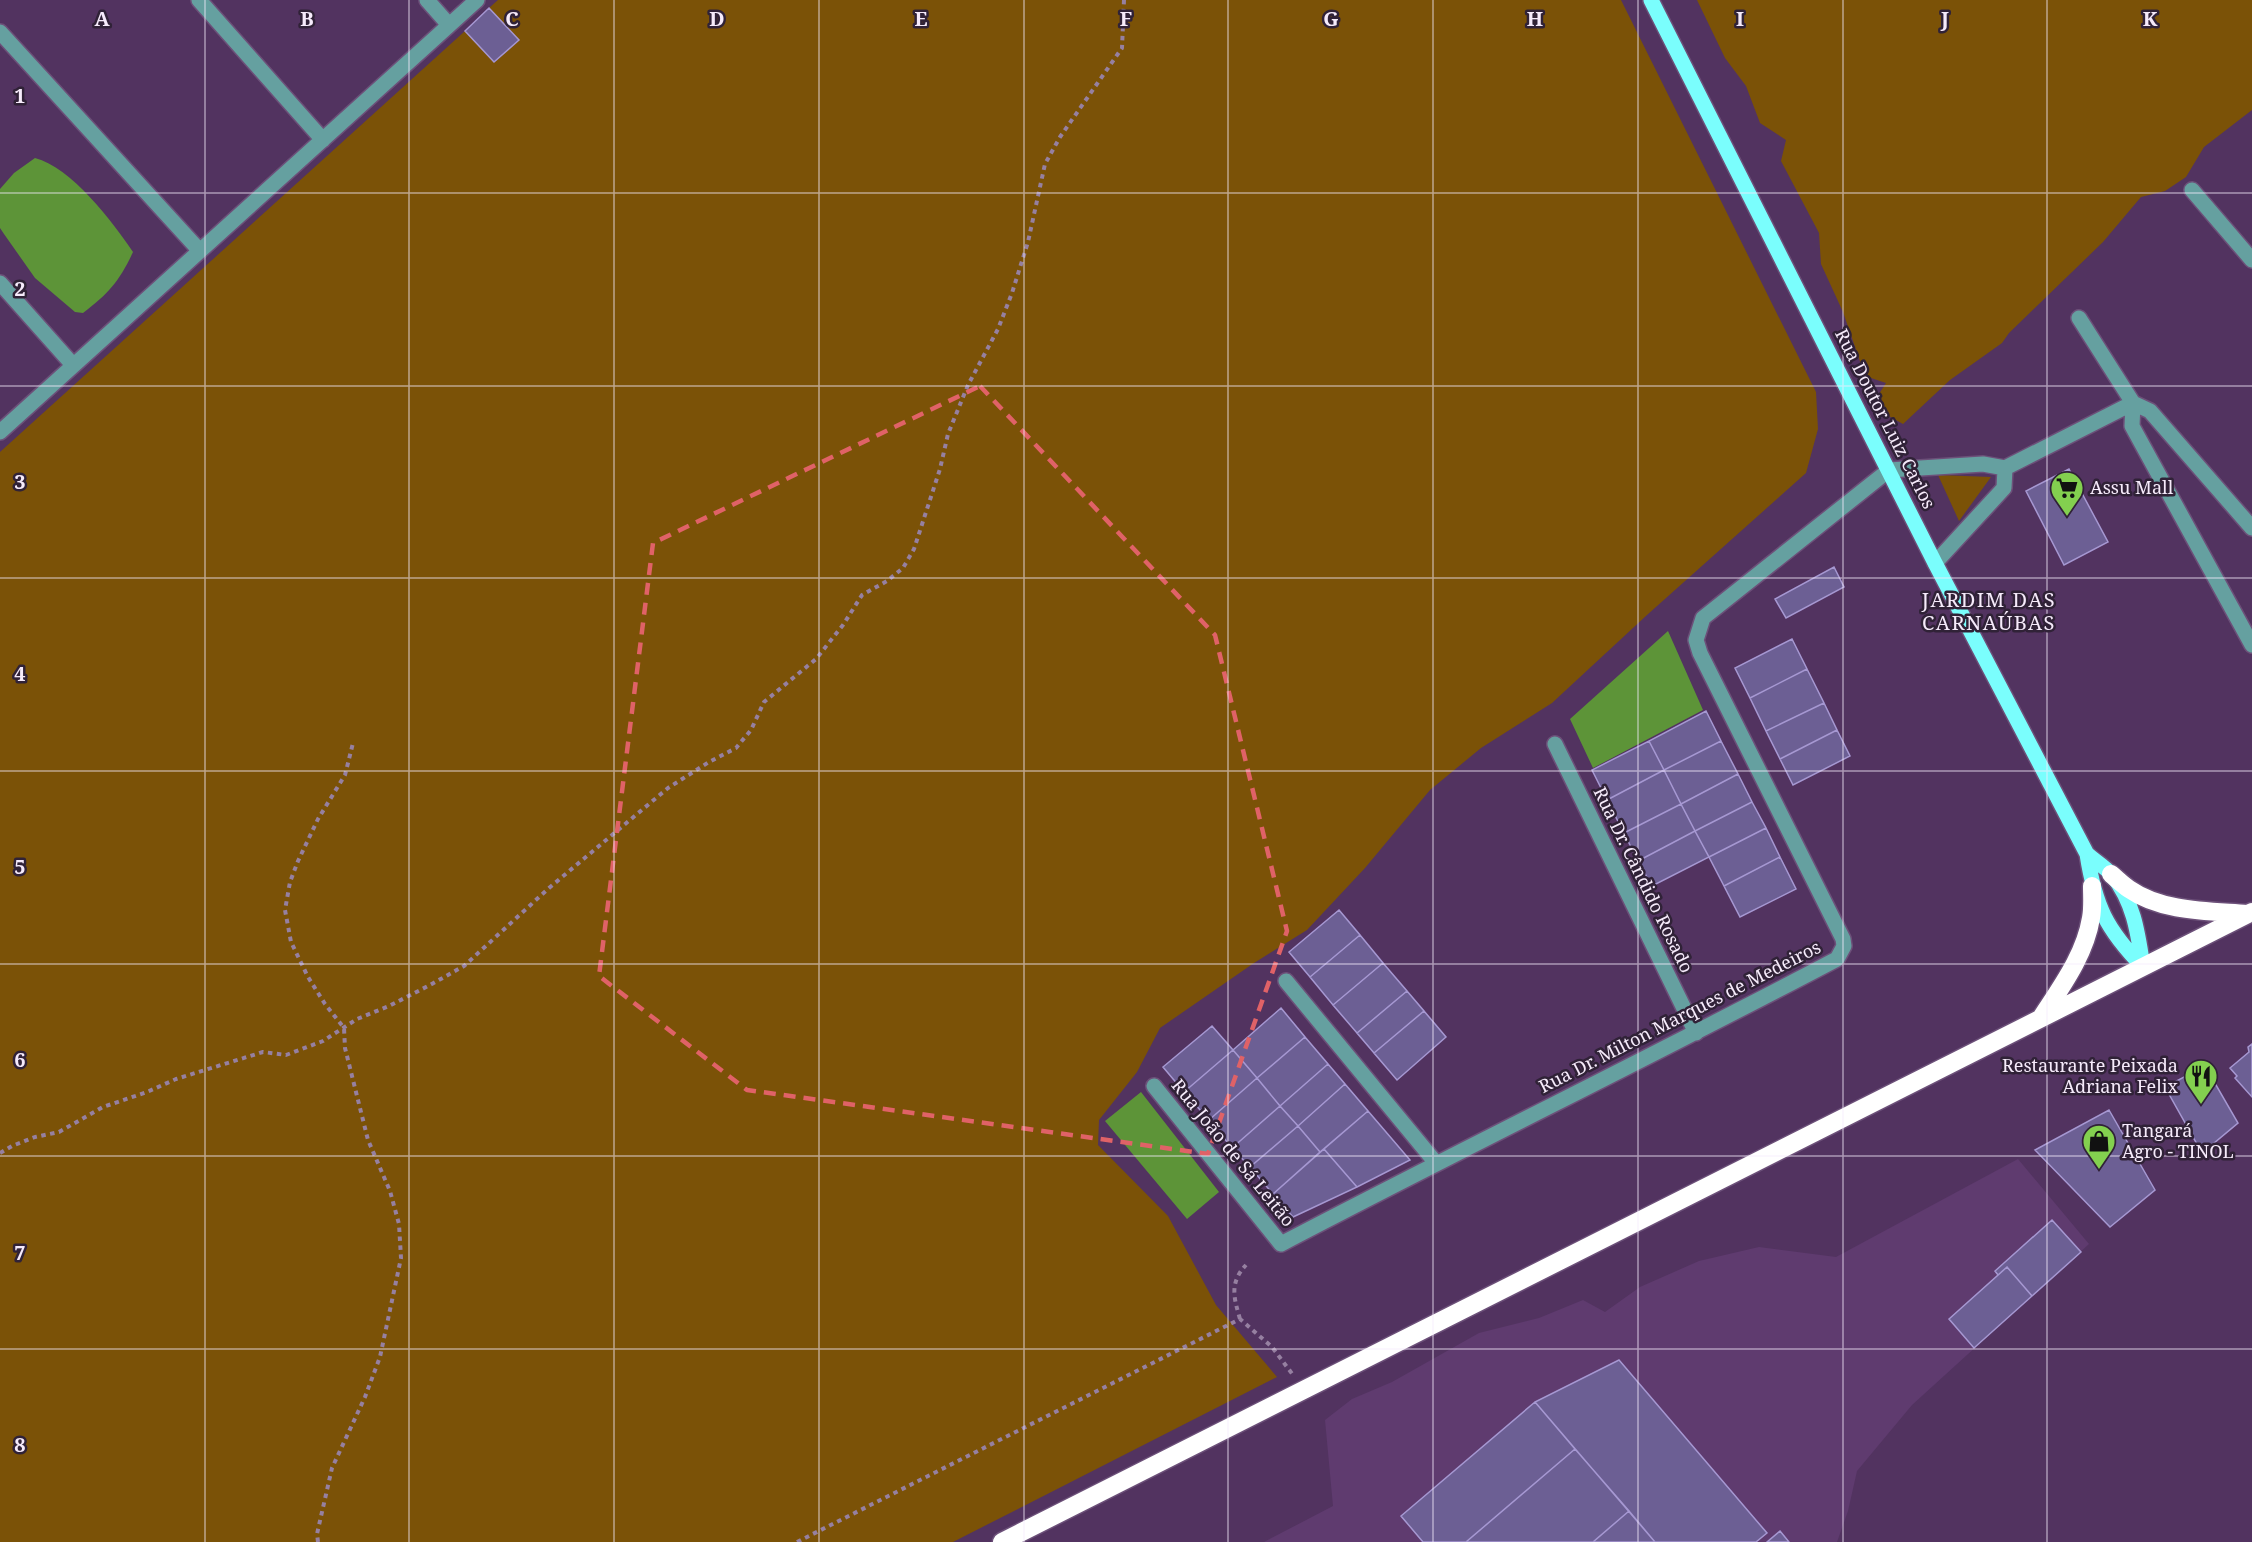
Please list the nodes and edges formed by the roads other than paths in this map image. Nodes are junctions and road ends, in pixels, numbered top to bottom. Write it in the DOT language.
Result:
graph roads {
  1 [pos="199,0"];
  2 [pos="427,0"];
  3 [pos="477,0"];
  4 [pos="1651,0"];
  5 [pos="449,25"];
  6 [pos="0,32"];
  7 [pos="323,140"];
  8 [pos="2192,190"];
  9 [pos="200,251"];
  10 [pos="2252,260"];
  11 [pos="0,283"];
  12 [pos="2079,318"];
  13 [pos="73,365"];
  14 [pos="2133,403"];
  15 [pos="0,432"];
  16 [pos="2005,468"];
  17 [pos="1889,470"];
  18 [pos="2252,528"];
  19 [pos="1935,563"];
  20 [pos="2252,645"];
  21 [pos="1556,744"];
  22 [pos="2087,854"];
  23 [pos="2111,874"];
  24 [pos="2092,886"];
  25 [pos="2250,913"];
  26 [pos="2143,967"];
  27 [pos="1286,981"];
  28 [pos="2041,1018"];
  29 [pos="1696,1033"];
  30 [pos="1154,1086"];
  31 [pos="1436,1163"];
  32 [pos="1281,1244"];
  33 [pos="1002,1542"];
  1 -- 7 [label="street"];
  2 -- 5 [label="street"];
  3 -- 5 [label="street"];
  4 -- 17 [label="main road, Rua Doutor Luiz Carlos"];
  5 -- 7 [label="street"];
  6 -- 9 [label="street"];
  7 -- 9 [label="street"];
  8 -- 10 [label="street"];
  9 -- 13 [label="street"];
  11 -- 13 [label="street"];
  12 -- 14 [label="street"];
  13 -- 15 [label="street"];
  14 -- 16 [label="street"];
  14 -- 18 [label="street"];
  14 -- 20 [label="street"];
  16 -- 17 [label="street"];
  16 -- 19 [label="street"];
  17 -- 19 [label="main road, Rua Doutor Luiz Carlos"];
  17 -- 29 [label="street, Rua Dr. Milton Marques de Medeiros"];
  19 -- 22 [label="main road, Rua Doutor Luiz Carlos"];
  21 -- 29 [label="street, Rua Dr. Cândido Rosado"];
  22 -- 23 [label="main road"];
  22 -- 24 [label="main road"];
  23 -- 25 [label="highway"];
  23 -- 26 [label="main road"];
  24 -- 26 [label="main road"];
  24 -- 28 [label="highway"];
  25 -- 26 [label="highway"];
  26 -- 28 [label="highway"];
  27 -- 31 [label="street"];
  28 -- 33 [label="highway"];
  29 -- 31 [label="street, Rua Dr. Milton Marques de Medeiros"];
  30 -- 32 [label="street, Rua João de Sá Leitão"];
  31 -- 32 [label="street, Rua Dr. Milton Marques de Medeiros"];
}
